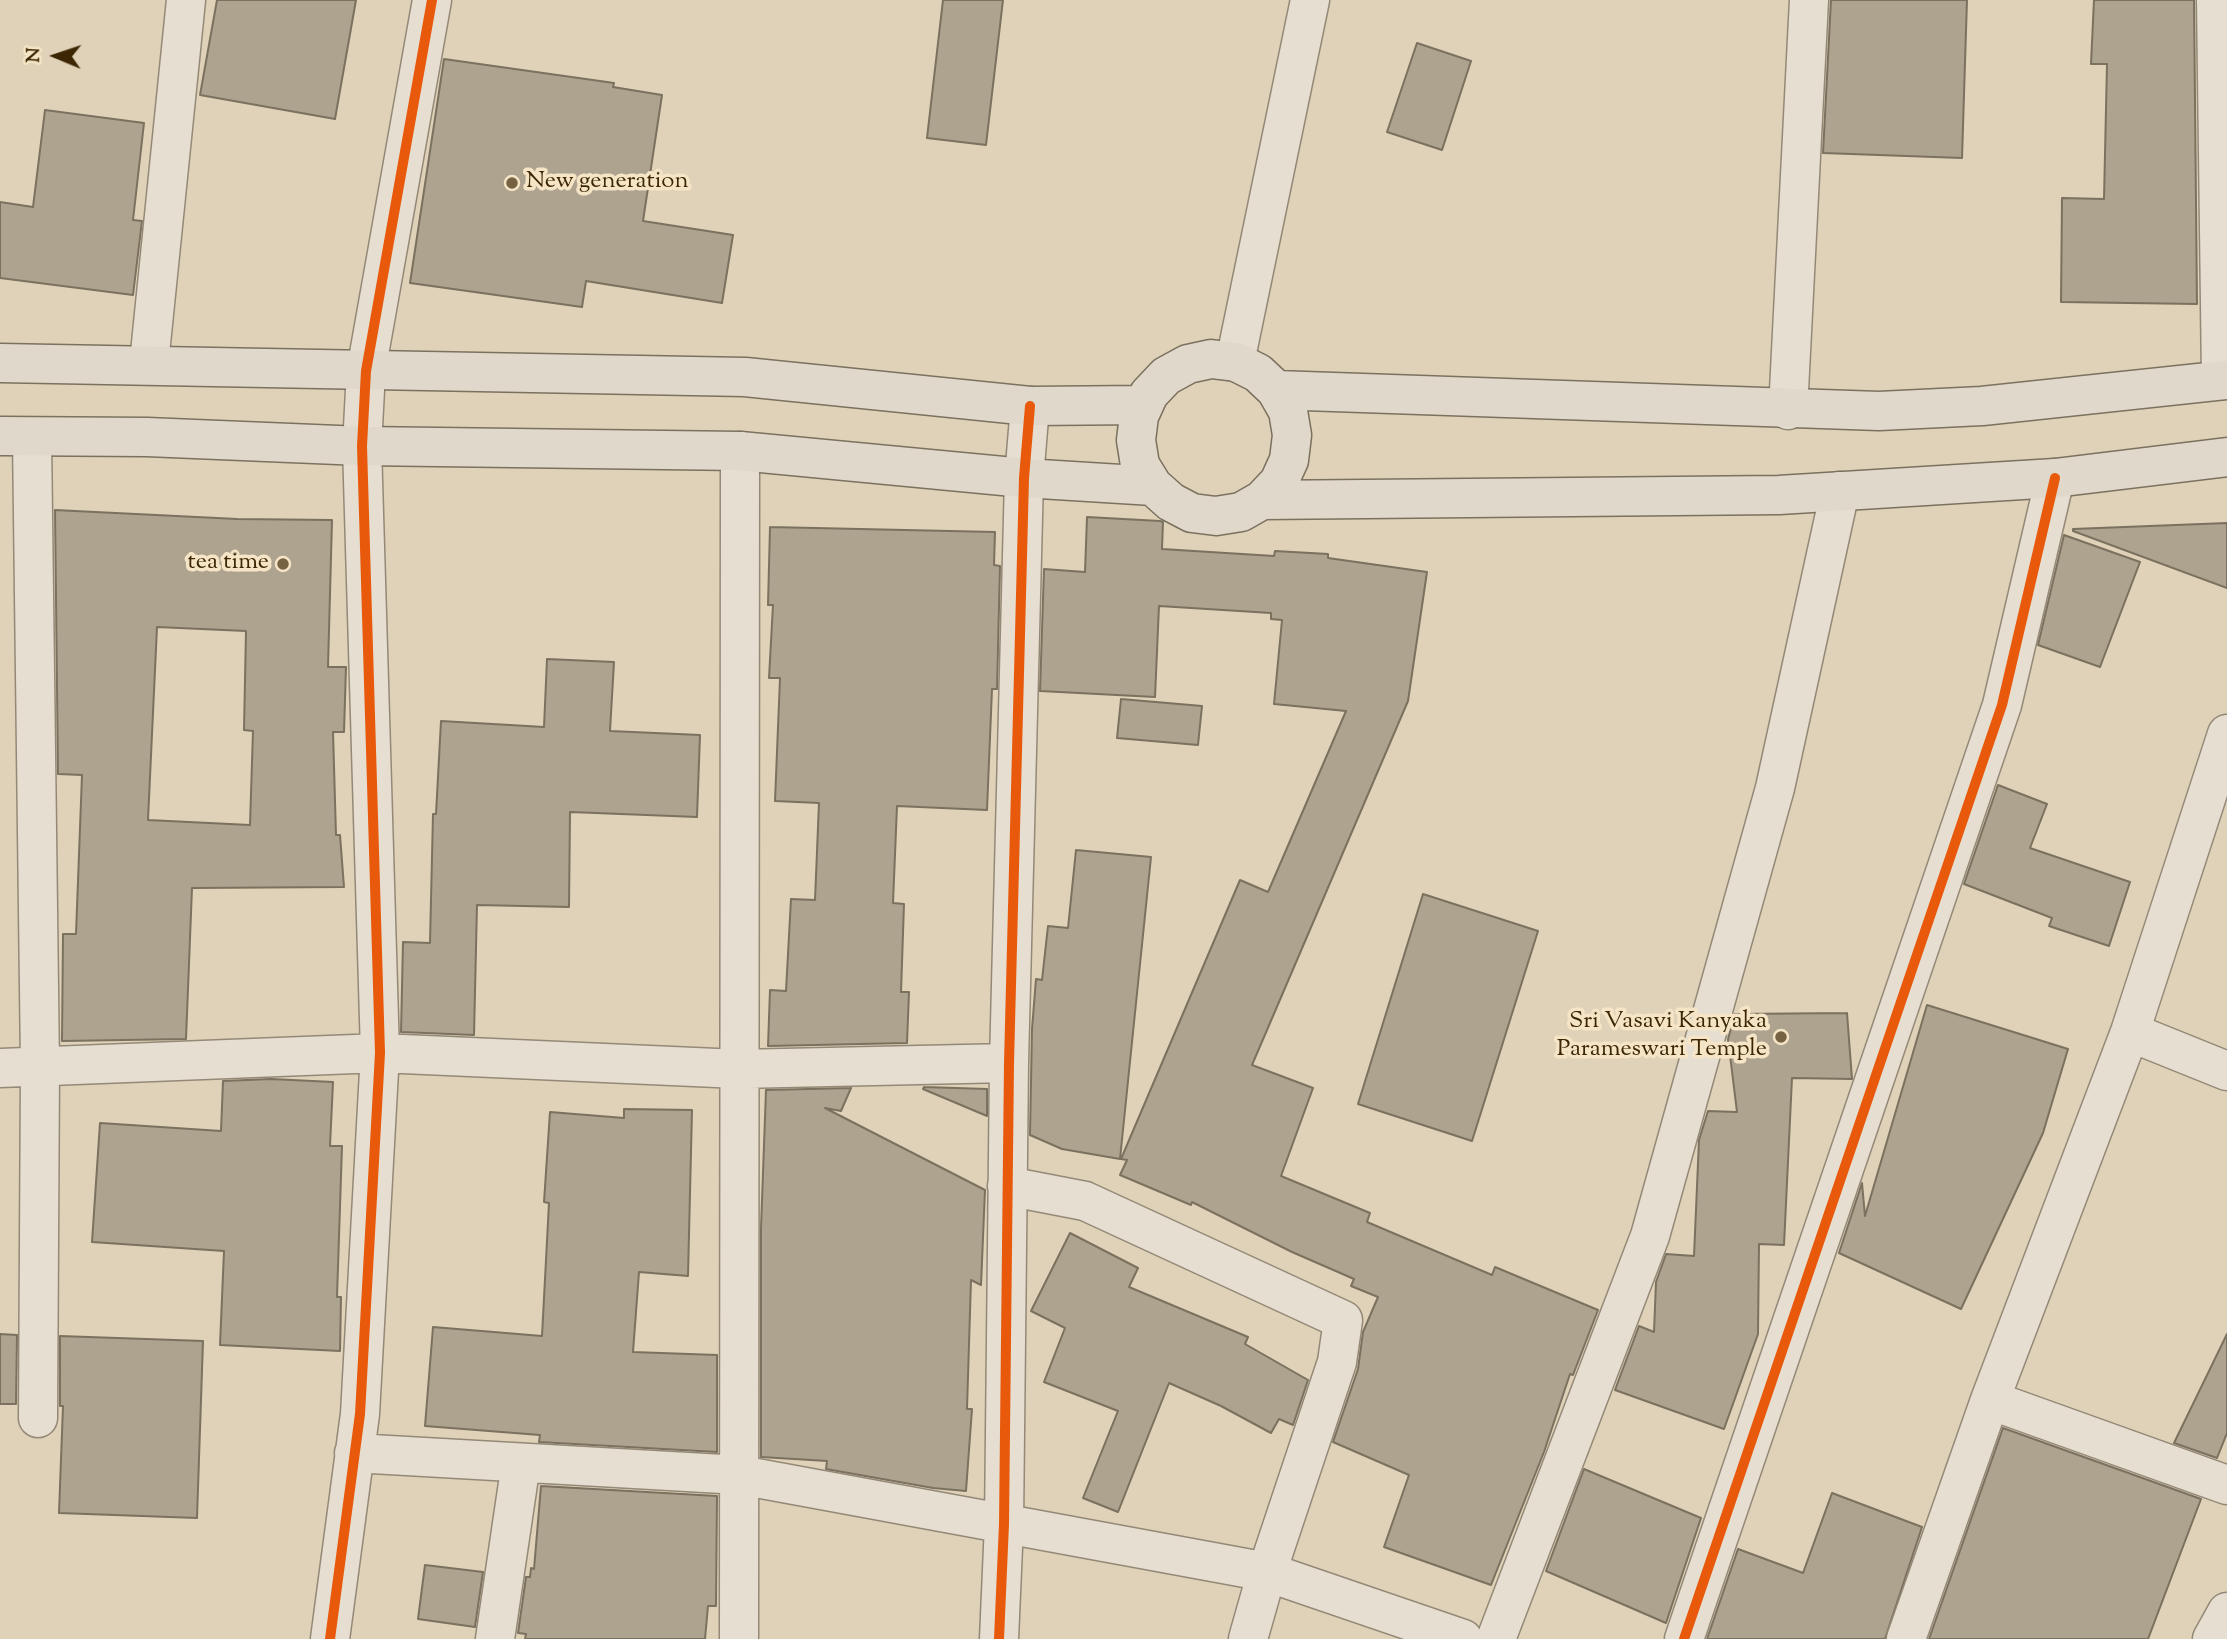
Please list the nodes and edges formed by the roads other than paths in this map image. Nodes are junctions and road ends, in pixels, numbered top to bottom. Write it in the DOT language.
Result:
graph roads {
  1 [pos="186,0"];
  2 [pos="432,0"];
  3 [pos="1310,0"];
  4 [pos="1809,0"];
  5 [pos="2216,0"];
  6 [pos="1235,362"];
  7 [pos="0,363"];
  8 [pos="149,363"];
  9 [pos="366,371"];
  10 [pos="2224,380"];
  11 [pos="1276,390"];
  12 [pos="1144,405"];
  13 [pos="1030,406"];
  14 [pos="1788,410"];
  15 [pos="16,437"];
  16 [pos="362,446"];
  17 [pos="740,451"];
  18 [pos="2227,457"];
  19 [pos="1024,478"];
  20 [pos="2055,478"];
  21 [pos="1153,486"];
  22 [pos="1840,491"];
  23 [pos="1262,500"];
  24 [pos="2227,734"];
  25 [pos="2130,1032"];
  26 [pos="380,1053"];
  27 [pos="1009,1063"];
  28 [pos="40,1066"];
  29 [pos="0,1068"];
  30 [pos="739,1069"];
  31 [pos="2227,1071"];
  32 [pos="1007,1186"];
  33 [pos="1990,1400"];
  34 [pos="37,1418"];
  35 [pos="354,1453"];
  36 [pos="521,1463"];
  37 [pos="740,1475"];
  38 [pos="2227,1485"];
  39 [pos="1004,1524"];
  40 [pos="1266,1572"];
  41 [pos="2227,1612"];
  42 [pos="330,1639"];
  43 [pos="495,1639"];
  44 [pos="739,1639"];
  45 [pos="999,1639"];
  46 [pos="1248,1639"];
  47 [pos="1463,1639"];
  48 [pos="1496,1639"];
  49 [pos="1684,1639"];
  50 [pos="1906,1639"];
  51 [pos="2212,1639"];
  1 -- 8 [label="street"];
  2 -- 9 [label="street"];
  3 -- 6 [label="street"];
  4 -- 14 [label="street"];
  5 -- 10 [label="street"];
  6 -- 11 [label="main road"];
  6 -- 12 [label="main road"];
  7 -- 8 [label="main road"];
  8 -- 9 [label="main road"];
  9 -- 13 [label="main road"];
  9 -- 16 [label="street"];
  10 -- 14 [label="main road"];
  11 -- 14 [label="main road"];
  11 -- 23 [label="main road"];
  12 -- 13 [label="main road"];
  12 -- 21 [label="main road"];
  13 -- 19 [label="street"];
  15 -- 16 [label="main road"];
  15 -- 28 [label="street"];
  16 -- 17 [label="main road"];
  16 -- 26 [label="street"];
  17 -- 19 [label="main road"];
  17 -- 30 [label="street"];
  18 -- 20 [label="main road"];
  19 -- 21 [label="main road"];
  19 -- 27 [label="street"];
  20 -- 22 [label="main road"];
  20 -- 49 [label="street"];
  21 -- 23 [label="main road"];
  22 -- 23 [label="main road"];
  22 -- 48 [label="street"];
  24 -- 25 [label="street"];
  25 -- 31 [label="street"];
  25 -- 33 [label="street"];
  26 -- 28 [label="street"];
  26 -- 30 [label="street"];
  26 -- 35 [label="street"];
  27 -- 30 [label="street"];
  27 -- 32 [label="street"];
  28 -- 29 [label="street"];
  28 -- 34 [label="street"];
  30 -- 37 [label="street"];
  32 -- 39 [label="street"];
  32 -- 40 [label="street"];
  33 -- 38 [label="street"];
  33 -- 50 [label="street"];
  35 -- 36 [label="street"];
  35 -- 42 [label="street"];
  36 -- 37 [label="street"];
  36 -- 43 [label="street"];
  37 -- 39 [label="street"];
  37 -- 44 [label="street"];
  39 -- 40 [label="street"];
  39 -- 45 [label="street"];
  40 -- 46 [label="street"];
  40 -- 47 [label="street"];
  41 -- 51 [label="street"];
}
